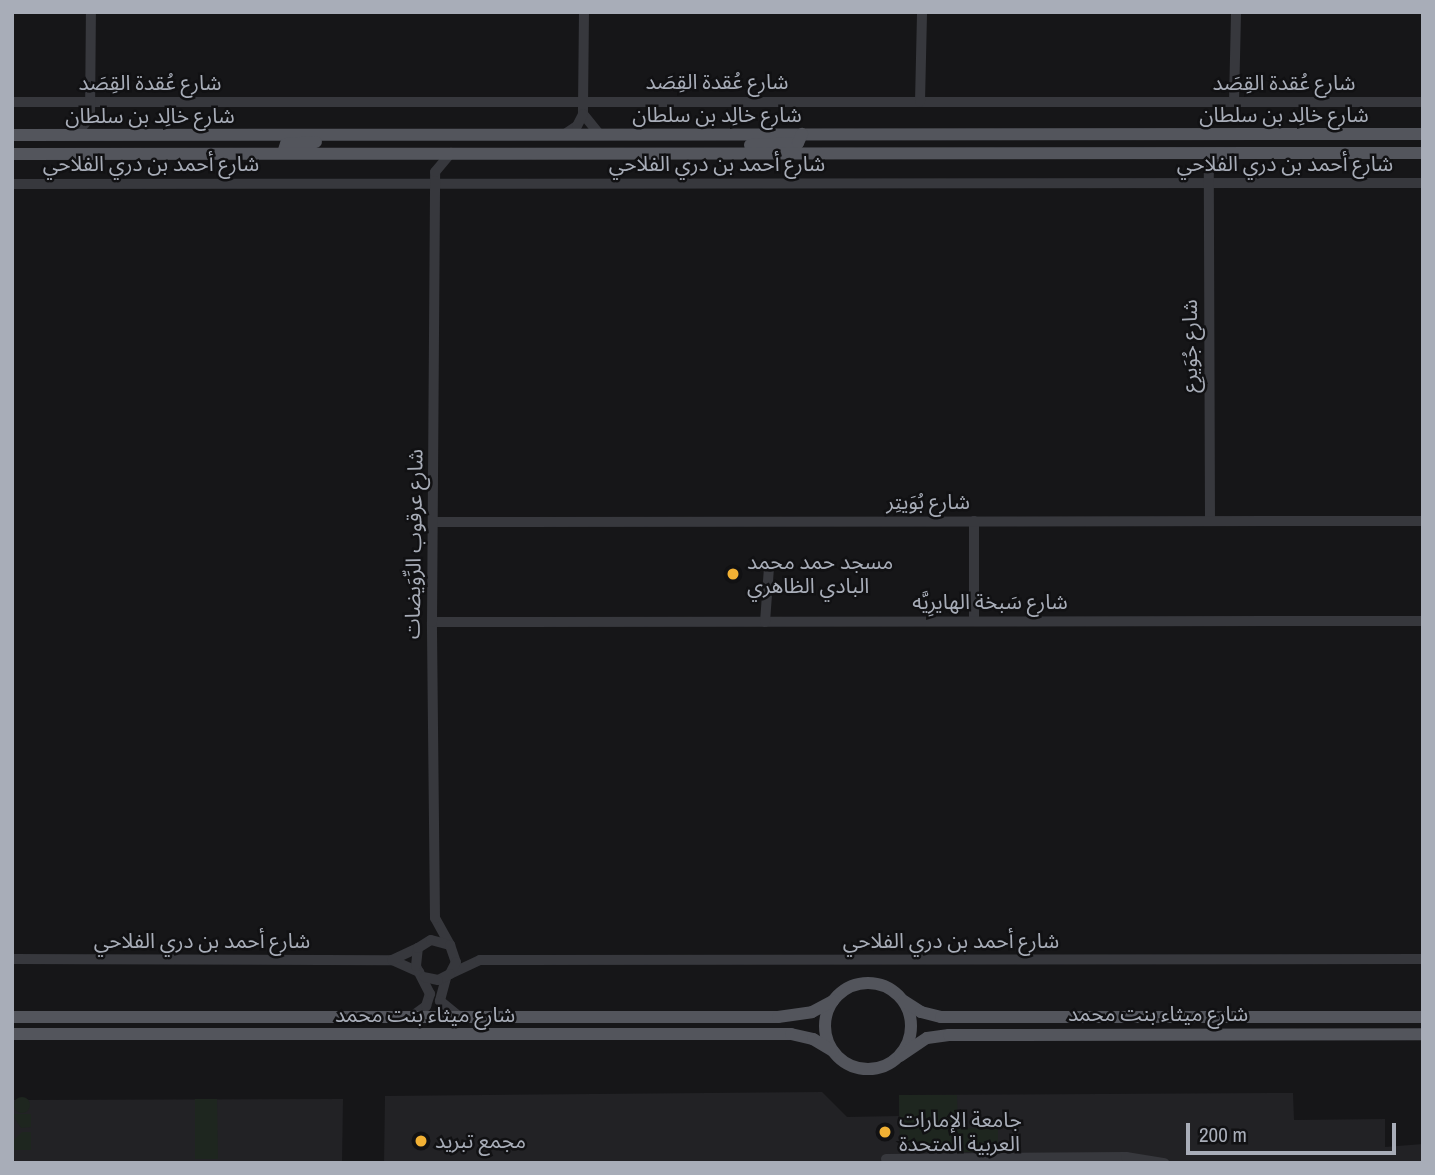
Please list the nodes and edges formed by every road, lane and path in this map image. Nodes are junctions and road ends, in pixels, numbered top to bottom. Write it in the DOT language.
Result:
graph roads {
  1 [pos="91,12"];
  2 [pos="584,12"];
  3 [pos="922,12"];
  4 [pos="1236,12"];
  5 [pos="12,102"];
  6 [pos="91,102"];
  7 [pos="583,102"];
  8 [pos="920,102"];
  9 [pos="1234,102"];
  10 [pos="1423,102"];
  11 [pos="583,114"];
  12 [pos="90,118"];
  13 [pos="393,134"];
  14 [pos="565,134"];
  15 [pos="599,134"];
  16 [pos="802,134"];
  17 [pos="1423,134"];
  18 [pos="12,135"];
  19 [pos="75,135"];
  20 [pos="109,136"];
  21 [pos="283,153"];
  22 [pos="419,153"];
  23 [pos="451,153"];
  24 [pos="695,153"];
  25 [pos="1194,153"];
  26 [pos="1222,153"];
  27 [pos="1423,153"];
  28 [pos="12,154"];
  29 [pos="1209,170"];
  30 [pos="435,172"];
  31 [pos="1209,183"];
  32 [pos="1423,183"];
  33 [pos="12,184"];
  34 [pos="434,184"];
  35 [pos="974,521"];
  36 [pos="1210,521"];
  37 [pos="1423,521"];
  38 [pos="434,522"];
  39 [pos="769,567"];
  40 [pos="974,621"];
  41 [pos="1423,621"];
  42 [pos="432,622"];
  43 [pos="765,622"];
  44 [pos="435,918"];
  45 [pos="421,945"];
  46 [pos="451,947"];
  47 [pos="12,959"];
  48 [pos="1423,959"];
  49 [pos="392,960"];
  50 [pos="480,960"];
  51 [pos="421,974"];
  52 [pos="448,976"];
  53 [pos="833,1001"];
  54 [pos="904,1001"];
  55 [pos="13,1017"];
  56 [pos="411,1017"];
  57 [pos="460,1017"];
  58 [pos="1423,1017"];
  59 [pos="12,1034"];
  60 [pos="58,1034"];
  61 [pos="1423,1034"];
  62 [pos="12,1040"];
  63 [pos="833,1051"];
  64 [pos="900,1056"];
  65 [pos="886,1159"];
  66 [pos="1165,1163"];
  1 -- 6 [label="street"];
  2 -- 7 [label="street"];
  3 -- 8 [label="street"];
  4 -- 9 [label="street"];
  5 -- 6 [label="street, شارع عُقدة القِصَد"];
  6 -- 7 [label="street, شارع عُقدة القِصَد"];
  6 -- 12 [label="street"];
  7 -- 8 [label="street, شارع عُقدة القِصَد"];
  7 -- 11 [label="street"];
  8 -- 9 [label="street, شارع عُقدة القِصَد"];
  9 -- 10 [label="street, شارع عُقدة القِصَد"];
  11 -- 14 [label="street"];
  11 -- 15 [label="street"];
  12 -- 19 [label="street"];
  12 -- 20 [label="street"];
  13 -- 14 [label="main road, شارع خالِد بن سلطان"];
  13 -- 20 [label="main road, شارع خالِد بن سلطان"];
  13 -- 21 [label="main road"];
  14 -- 15 [label="main road, شارع خالِد بن سلطان"];
  15 -- 16 [label="main road, شارع خالِد بن سلطان"];
  16 -- 17 [label="main road, شارع خالِد بن سلطان"];
  16 -- 24 [label="main road"];
  18 -- 19 [label="main road, شارع خالِد بن سلطان"];
  19 -- 20 [label="main road, شارع خالِد بن سلطان"];
  21 -- 22 [label="main road, شارع خالِد بن سلطان"];
  21 -- 28 [label="main road, شارع خالِد بن سلطان"];
  22 -- 23 [label="main road, شارع خالِد بن سلطان"];
  22 -- 30 [label="street"];
  23 -- 24 [label="main road, شارع خالِد بن سلطان"];
  23 -- 30 [label="street"];
  24 -- 25 [label="main road, شارع خالِد بن سلطان"];
  25 -- 26 [label="main road, شارع خالِد بن سلطان"];
  25 -- 29 [label="street"];
  26 -- 27 [label="main road, شارع خالِد بن سلطان"];
  26 -- 29 [label="street"];
  29 -- 31 [label="street, شارع جُوَيرِع"];
  30 -- 34 [label="street, شارع عرقوب الرِّوَيضات"];
  31 -- 32 [label="street, شارع أحمد بن دري الفلاحي"];
  31 -- 34 [label="street, شارع أحمد بن دري الفلاحي"];
  31 -- 36 [label="street, شارع جُوَيرِع"];
  33 -- 34 [label="street, شارع أحمد بن دري الفلاحي"];
  34 -- 38 [label="street, شارع عرقوب الرِّوَيضات"];
  35 -- 36 [label="street, شارع بُوَيتِر"];
  35 -- 38 [label="street, شارع بُوَيتِر"];
  35 -- 40 [label="street"];
  36 -- 37 [label="street, شارع بُوَيتِر"];
  38 -- 42 [label="street, شارع عرقوب الرِّوَيضات"];
  39 -- 43 [label="street"];
  40 -- 41 [label="street, شارع سَبخة الهايرِيَّه"];
  40 -- 43 [label="street, شارع سَبخة الهايرِيَّه"];
  42 -- 43 [label="street, شارع سَبخة الهايرِيَّه"];
  42 -- 44 [label="street, شارع عرقوب الرِّوَيضات"];
  44 -- 45 [label="street, شارع عرقوب الرِّوَيضات"];
  44 -- 46 [label="street, شارع عرقوب الرِّوَيضات"];
  45 -- 46 [label="street"];
  45 -- 49 [label="street, شارع أحمد بن دري الفلاحي"];
  45 -- 51 [label="street"];
  46 -- 50 [label="street, شارع أحمد بن دري الفلاحي"];
  46 -- 52 [label="street"];
  47 -- 49 [label="street, شارع أحمد بن دري الفلاحي"];
  48 -- 50 [label="street, شارع أحمد بن دري الفلاحي"];
  49 -- 51 [label="street, شارع أحمد بن دري الفلاحي"];
  50 -- 52 [label="street, شارع أحمد بن دري الفلاحي"];
  51 -- 52 [label="street"];
  51 -- 56 [label="street"];
  52 -- 57 [label="street"];
  53 -- 54 [label="main road"];
  53 -- 57 [label="main road, شارع ميثاء بنت محمد"];
  53 -- 63 [label="main road"];
  54 -- 58 [label="main road, شارع ميثاء بنت محمد"];
  54 -- 64 [label="main road"];
  55 -- 56 [label="main road, شارع ميثاء بنت محمد"];
  56 -- 57 [label="main road, شارع ميثاء بنت محمد"];
  59 -- 60 [label="main road, شارع ميثاء بنت محمد"];
  60 -- 62 [label="main road"];
  60 -- 63 [label="main road, شارع ميثاء بنت محمد"];
  61 -- 64 [label="main road, شارع ميثاء بنت محمد"];
  63 -- 64 [label="main road"];
  65 -- 66 [label="street"];
}
